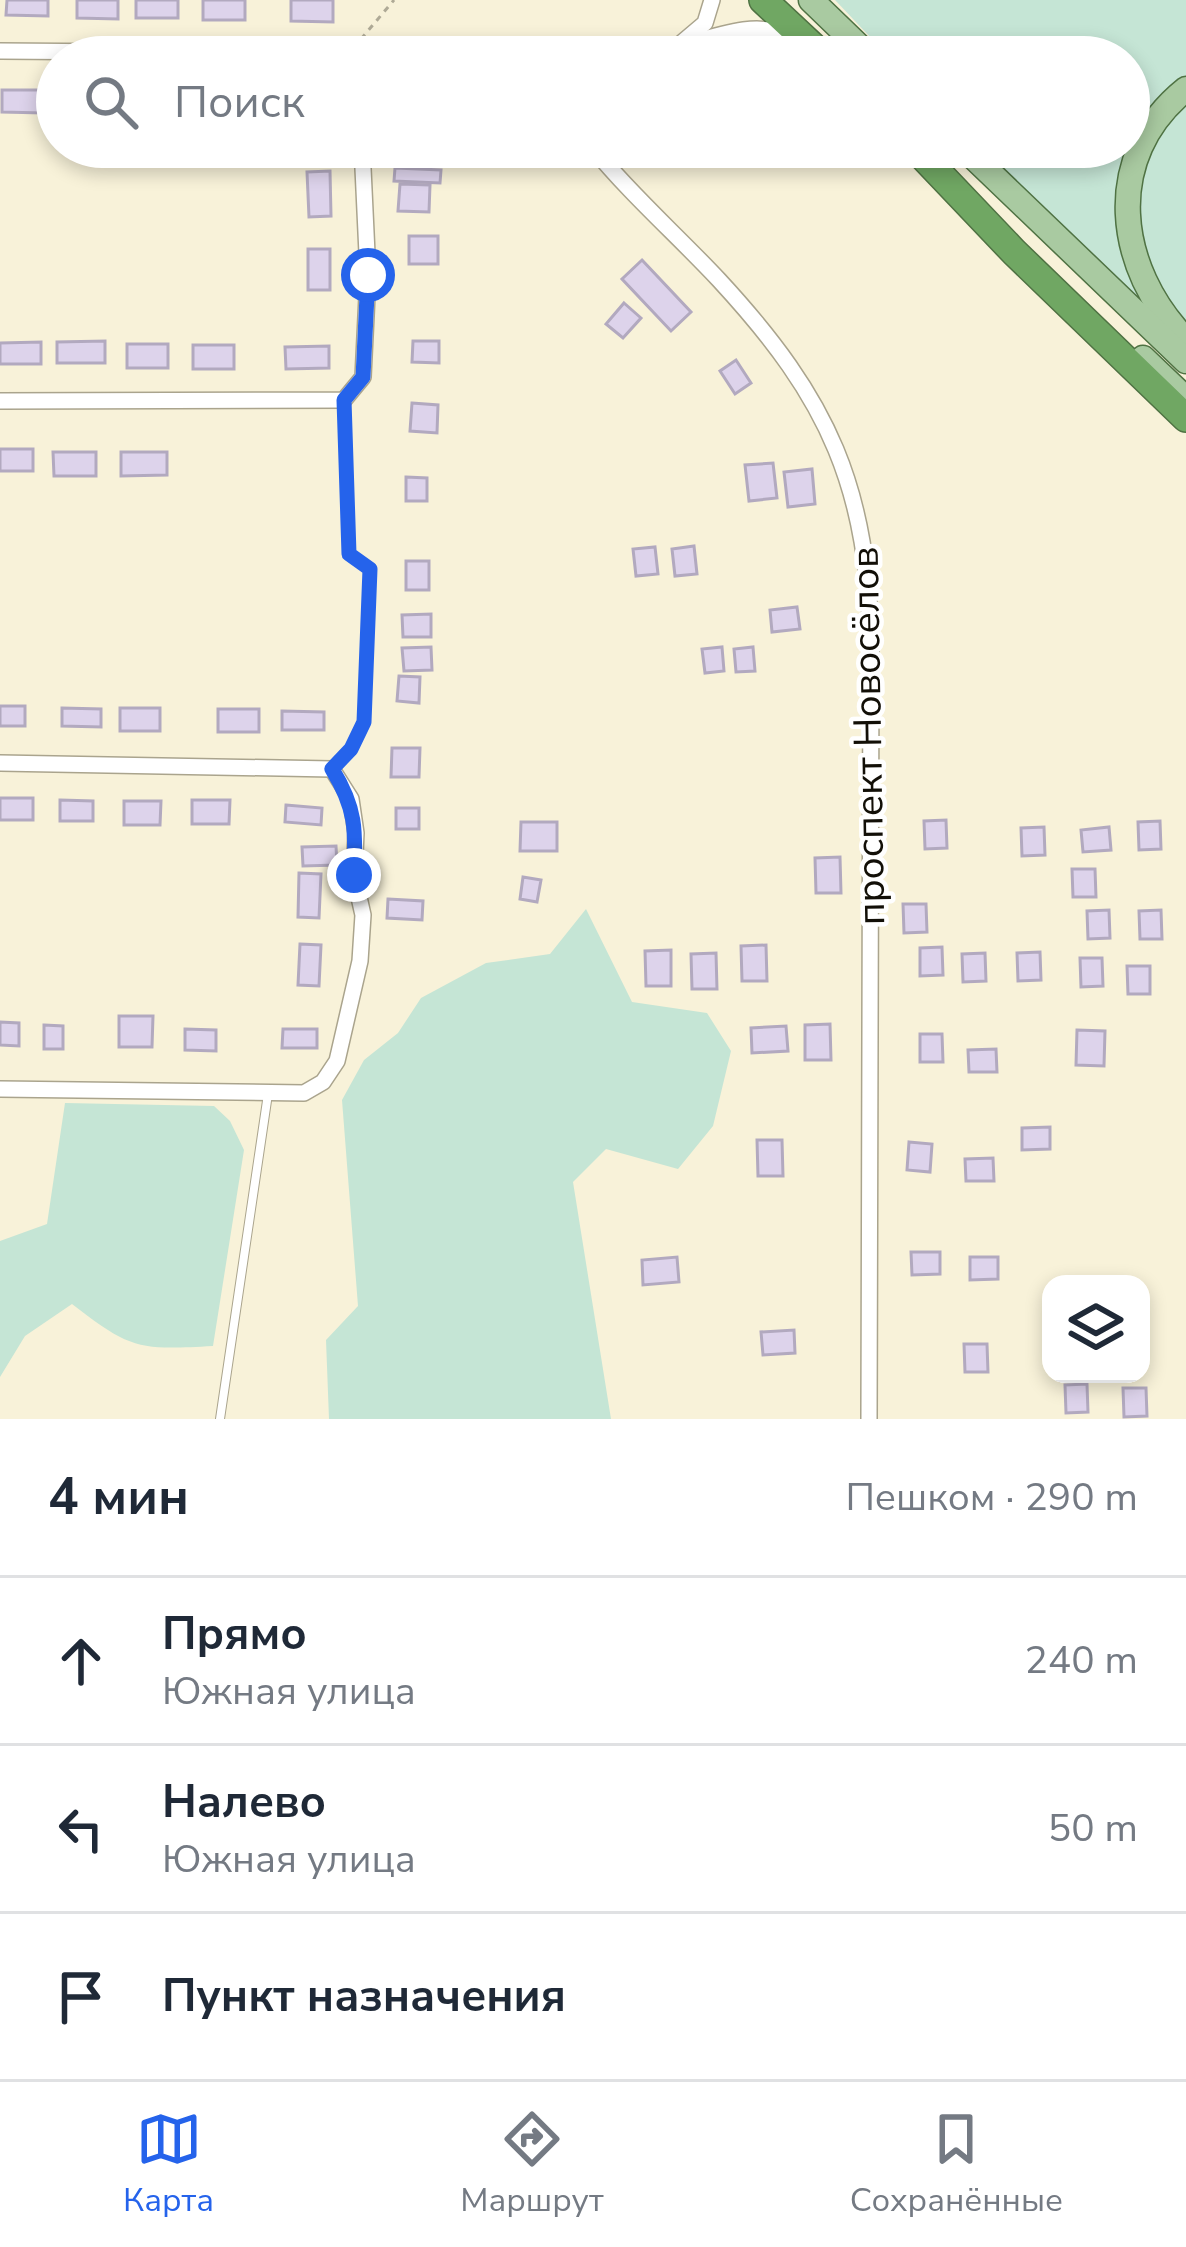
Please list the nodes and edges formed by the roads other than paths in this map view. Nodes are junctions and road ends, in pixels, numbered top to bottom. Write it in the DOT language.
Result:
graph roads {
  1 [pos="712,0"];
  2 [pos="763,0"];
  3 [pos="811,0"];
  4 [pos="693,36"];
  5 [pos="724,36"];
  6 [pos="782,36"];
  7 [pos="801,36"];
  8 [pos="848,36"];
  9 [pos="0,51"];
  10 [pos="36,52"];
  11 [pos="1186,89"];
  12 [pos="1150,133"];
  13 [pos="363,168"];
  14 [pos="611,168"];
  15 [pos="936,168"];
  16 [pos="938,168"];
  17 [pos="985,168"];
  18 [pos="1134,168"];
  19 [pos="1186,340"];
  20 [pos="1186,361"];
  21 [pos="1186,399"];
  22 [pos="0,401"];
  23 [pos="1186,418"];
  24 [pos="0,763"];
  25 [pos="0,1090"];
  26 [pos="269,1093"];
  27 [pos="220,1419"];
  28 [pos="869,1419"];
  1 -- 4 [label="street"];
  2 -- 7 [label="highway"];
  3 -- 8 [label="main road"];
  5 -- 6 [label="street"];
  9 -- 10 [label="street"];
  11 -- 12 [label="main road"];
  13 -- 22 [label="street"];
  14 -- 28 [label="street, проспект Новосёлов"];
  15 -- 23 [label="highway"];
  16 -- 21 [label="main road"];
  17 -- 20 [label="main road"];
  18 -- 19 [label="main road"];
  24 -- 26 [label="street"];
  25 -- 26 [label="street"];
  26 -- 27 [label="lane"];
}
